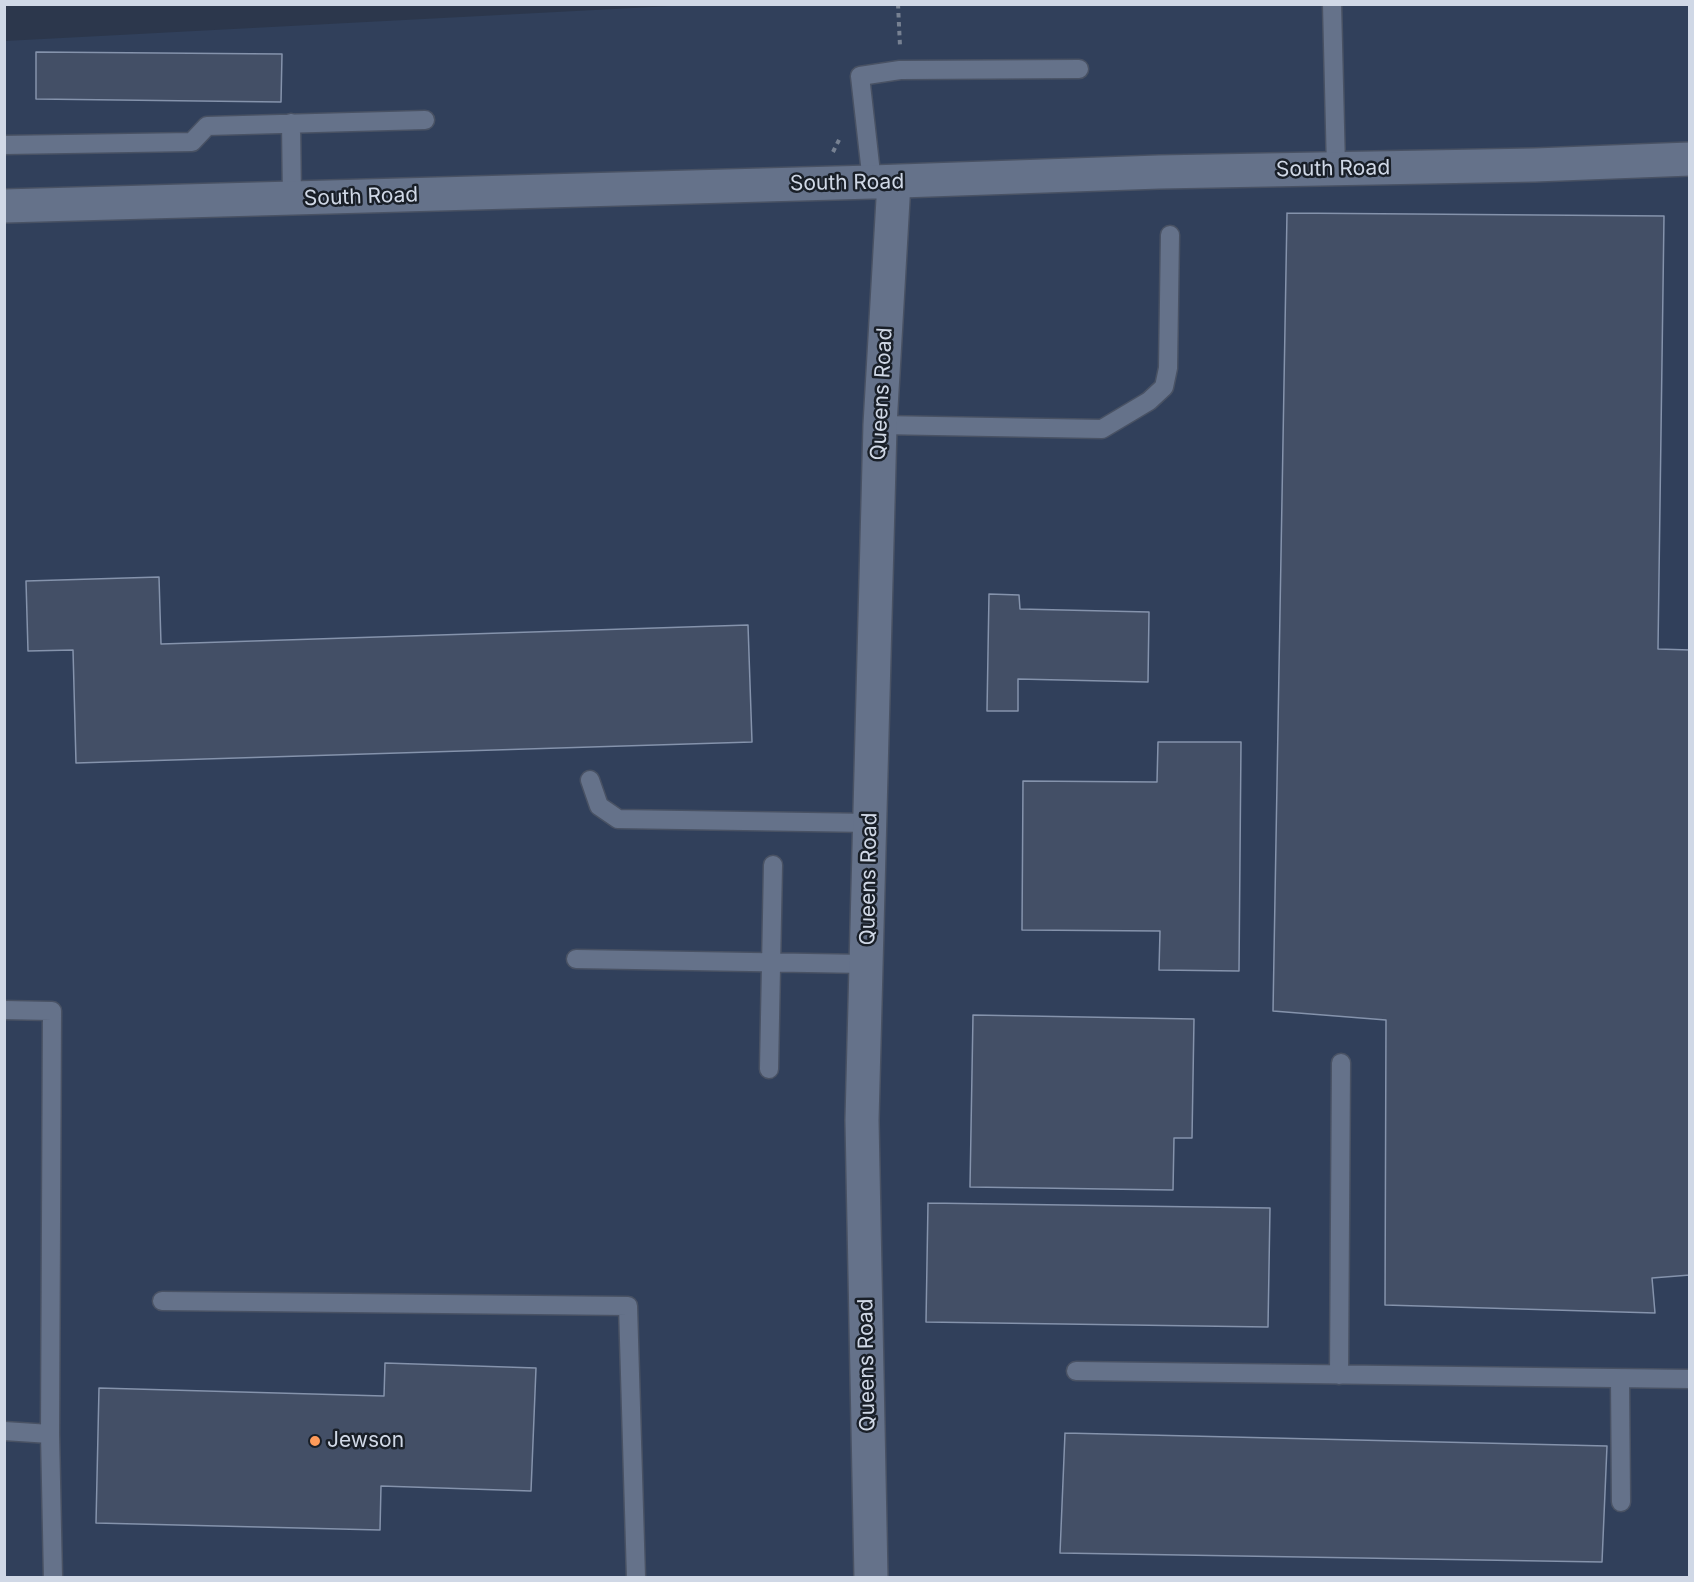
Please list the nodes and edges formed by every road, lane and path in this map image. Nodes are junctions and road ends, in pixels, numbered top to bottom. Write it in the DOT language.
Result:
graph roads {
  1 [pos="898,4"];
  2 [pos="1332,4"];
  3 [pos="1079,69"];
  4 [pos="900,70"];
  5 [pos="425,120"];
  6 [pos="291,123"];
  7 [pos="842,134"];
  8 [pos="4,145"];
  9 [pos="1689,159"];
  10 [pos="829,160"];
  11 [pos="1336,168"];
  12 [pos="883,182"];
  13 [pos="292,199"];
  14 [pos="4,206"];
  15 [pos="1170,235"];
  16 [pos="880,425"];
  17 [pos="590,780"];
  18 [pos="870,823"];
  19 [pos="773,865"];
  20 [pos="576,960"];
  21 [pos="772,962"];
  22 [pos="867,963"];
  23 [pos="4,1010"];
  24 [pos="1341,1063"];
  25 [pos="769,1069"];
  26 [pos="162,1301"];
  27 [pos="1076,1371"];
  28 [pos="1339,1375"];
  29 [pos="1620,1379"];
  30 [pos="1689,1379"];
  31 [pos="4,1431"];
  32 [pos="50,1434"];
  33 [pos="1621,1502"];
  34 [pos="53,1578"];
  35 [pos="636,1578"];
  36 [pos="871,1578"];
  1 -- 4 [label="path"];
  2 -- 11 [label="lane"];
  3 -- 4 [label="lane"];
  4 -- 12 [label="lane"];
  5 -- 6 [label="lane"];
  6 -- 8 [label="lane"];
  6 -- 13 [label="lane"];
  7 -- 10 [label="path"];
  9 -- 11 [label="street, South Road"];
  11 -- 12 [label="street, South Road"];
  12 -- 13 [label="street, South Road"];
  12 -- 16 [label="street, Queens Road"];
  13 -- 14 [label="street, South Road"];
  15 -- 16 [label="lane"];
  16 -- 18 [label="street, Queens Road"];
  17 -- 18 [label="lane"];
  18 -- 22 [label="street, Queens Road"];
  19 -- 21 [label="lane"];
  20 -- 21 [label="lane"];
  21 -- 22 [label="lane"];
  21 -- 25 [label="lane"];
  22 -- 36 [label="street, Queens Road"];
  23 -- 32 [label="lane"];
  24 -- 28 [label="lane"];
  26 -- 35 [label="lane"];
  27 -- 28 [label="lane"];
  28 -- 29 [label="lane"];
  29 -- 30 [label="lane"];
  29 -- 33 [label="lane"];
  31 -- 32 [label="lane"];
  32 -- 34 [label="lane"];
}
